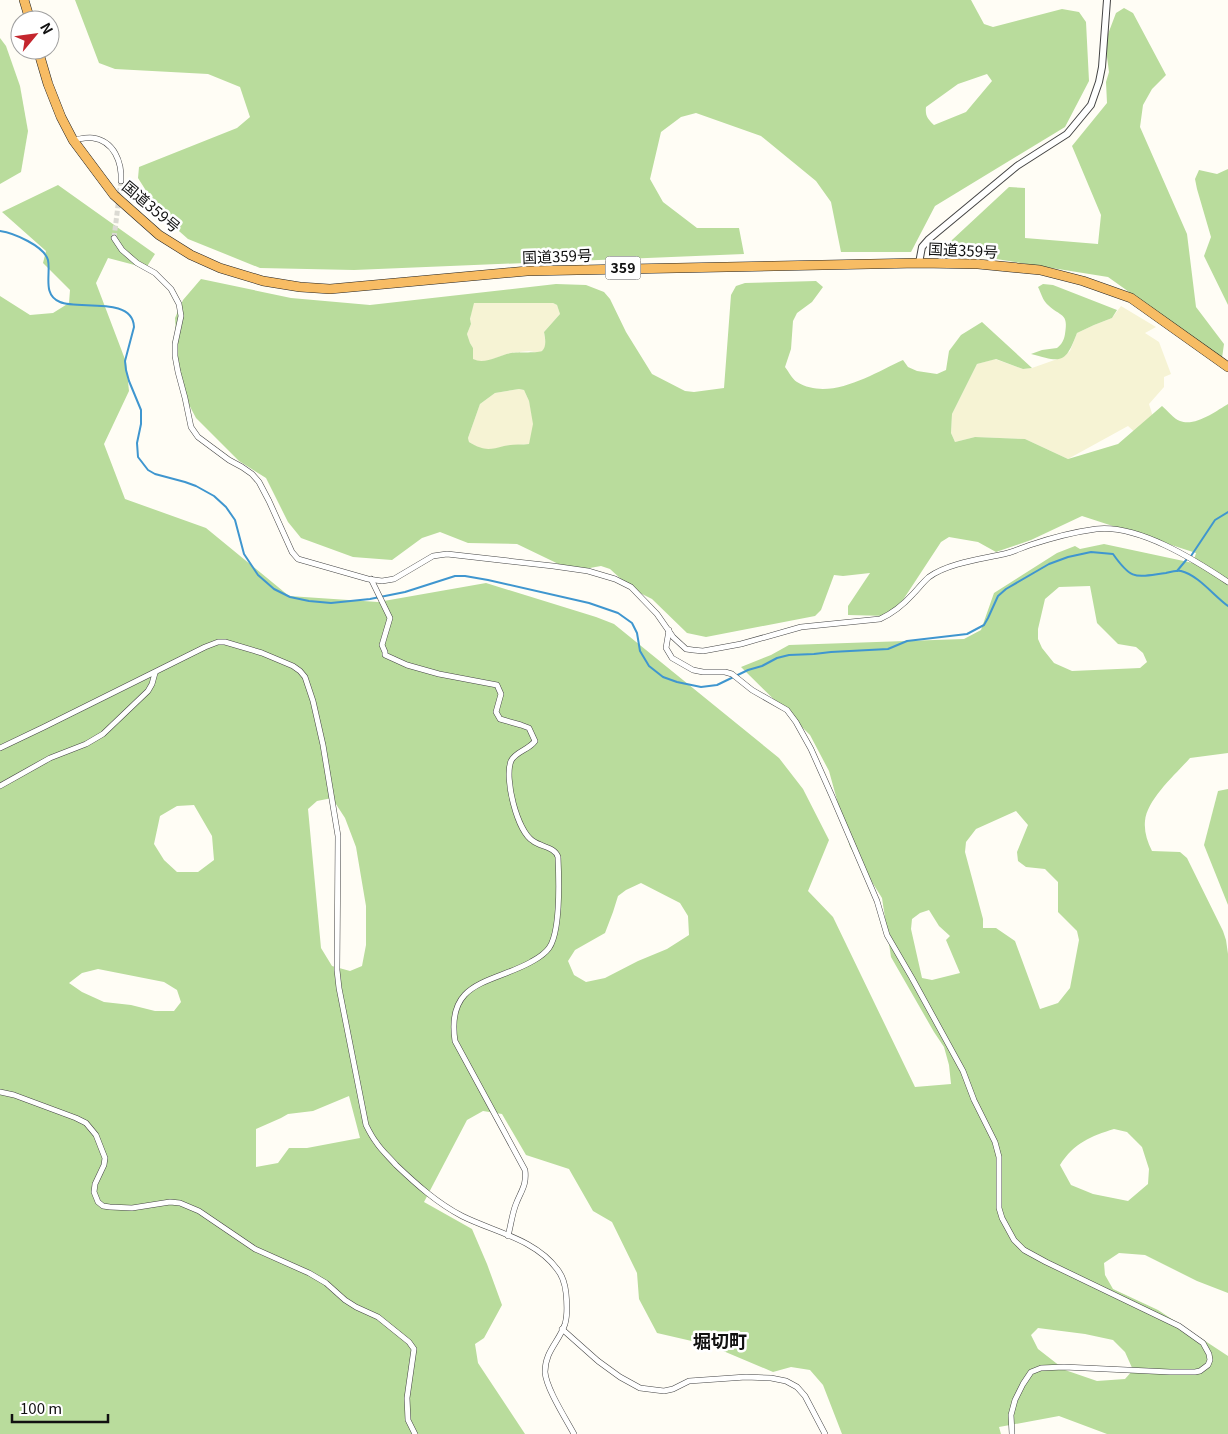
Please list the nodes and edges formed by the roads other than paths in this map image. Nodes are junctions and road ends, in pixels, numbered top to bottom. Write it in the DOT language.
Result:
graph roads {
  1 [pos="1107,0"];
  2 [pos="41,60"];
  3 [pos="73,140"];
  4 [pos="121,181"];
  5 [pos="114,238"];
  6 [pos="919,263"];
  7 [pos="1228,367"];
  8 [pos="371,579"];
  9 [pos="1228,582"];
  10 [pos="669,629"];
  11 [pos="155,673"];
  12 [pos="0,748"];
  13 [pos="0,786"];
  14 [pos="0,1092"];
  15 [pos="508,1236"];
  16 [pos="562,1329"];
  17 [pos="415,1434"];
  18 [pos="574,1434"];
  19 [pos="826,1434"];
  20 [pos="1012,1434"];
  1 -- 6 [label="street"];
  2 -- 3 [label="highway, 国道359号 / 359"];
  3 -- 4 [label="street"];
  3 -- 6 [label="highway, 国道359号 / 359"];
  5 -- 8 [label="street"];
  6 -- 7 [label="highway, 国道359号 / 359"];
  8 -- 10 [label="street"];
  8 -- 15 [label="street"];
  9 -- 10 [label="street"];
  10 -- 20 [label="street"];
  11 -- 12 [label="street"];
  11 -- 13 [label="street"];
  11 -- 15 [label="street"];
  14 -- 17 [label="street"];
  15 -- 16 [label="street"];
  16 -- 18 [label="street"];
  16 -- 19 [label="street"];
}
